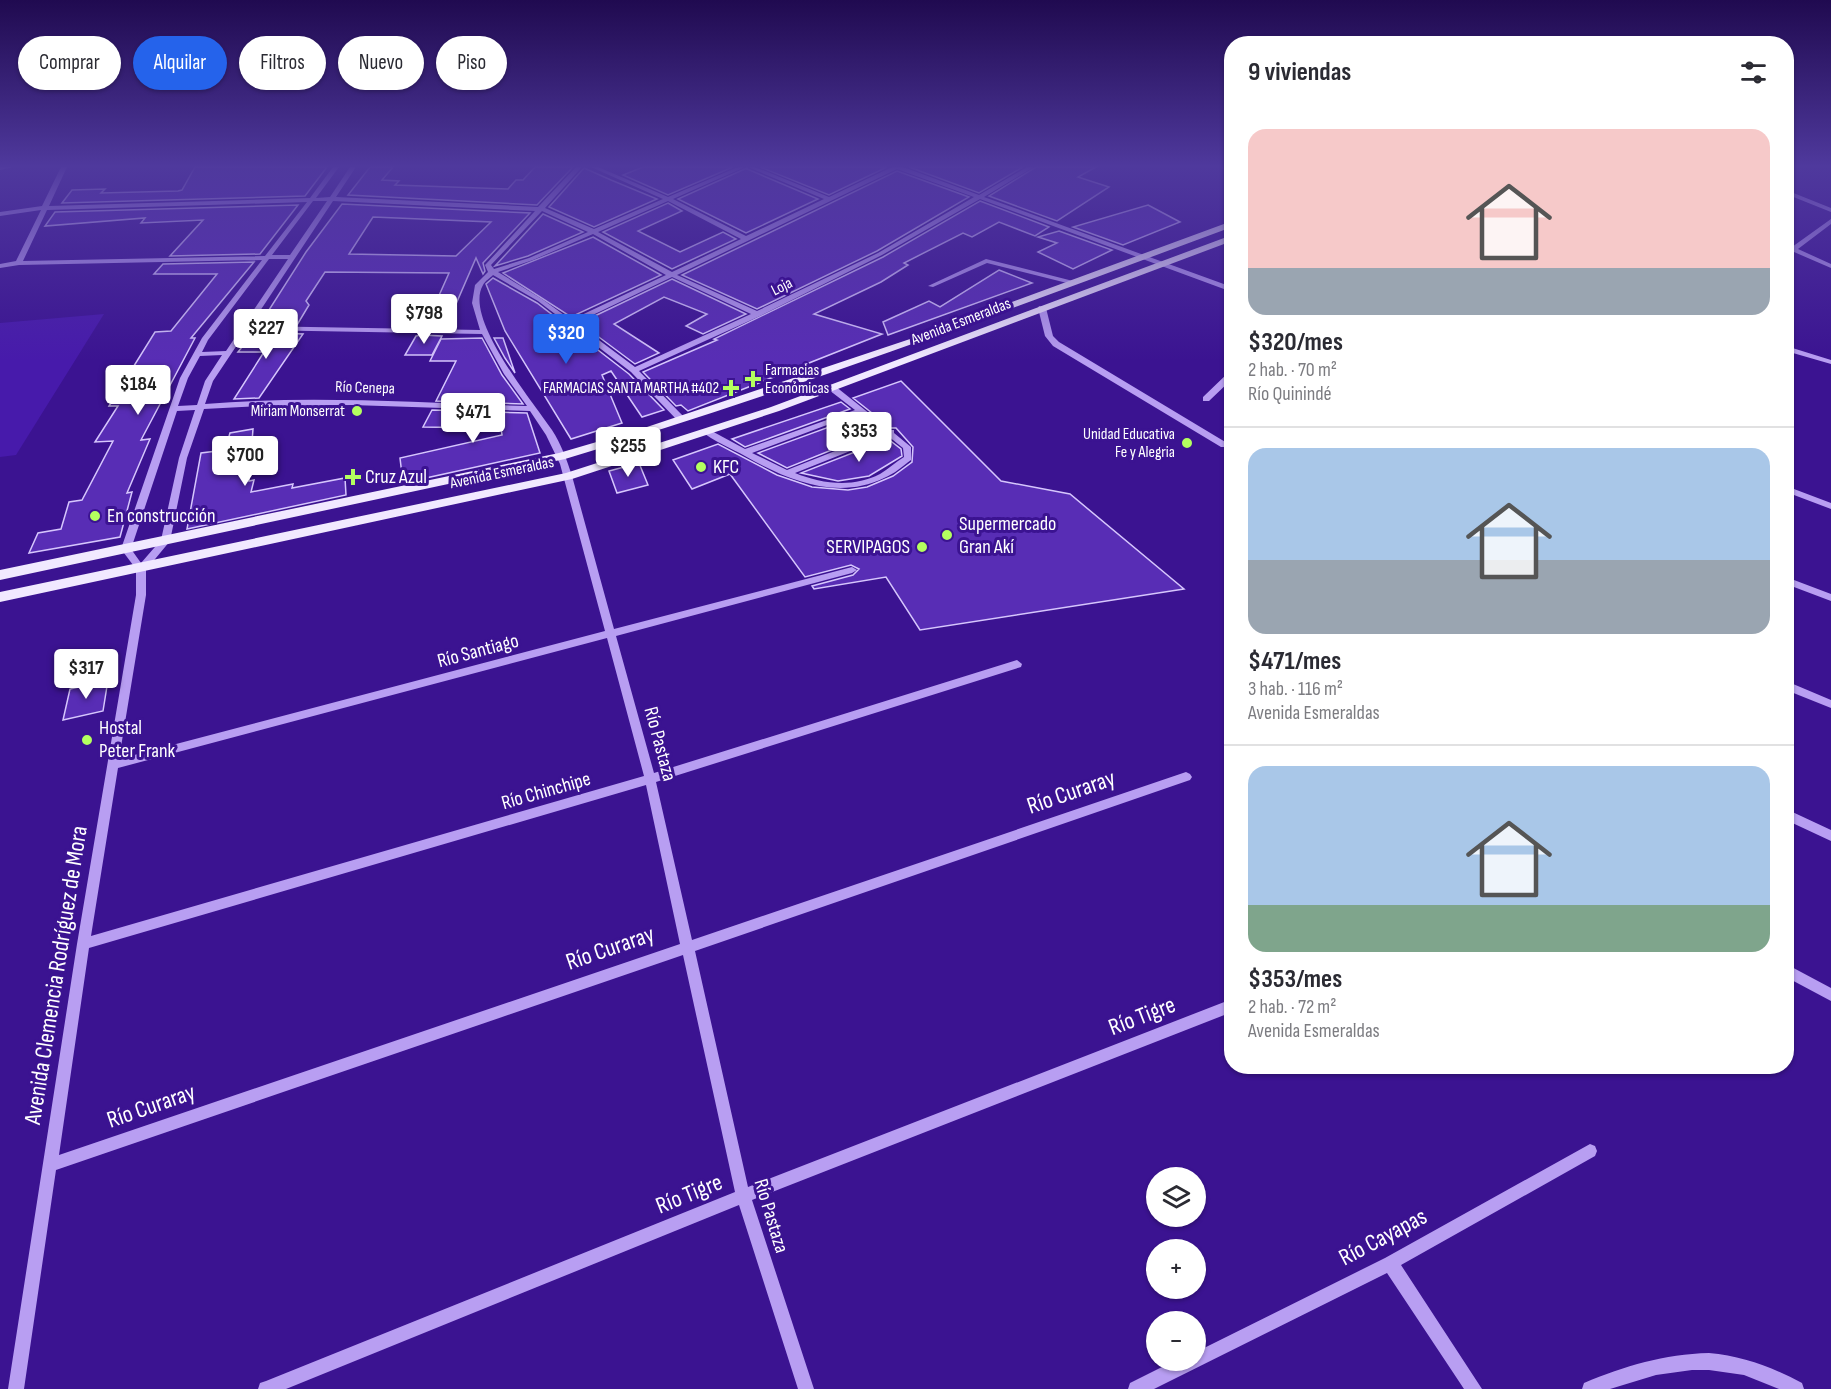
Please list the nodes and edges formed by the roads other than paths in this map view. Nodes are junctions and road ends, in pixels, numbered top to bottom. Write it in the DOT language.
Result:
graph roads {
  1 [pos="33,232"];
  2 [pos="287,232"];
  3 [pos="308,232"];
  4 [pos="520,232"];
  5 [pos="590,232"];
  6 [pos="593,232"];
  7 [pos="732,232"];
  8 [pos="761,232"];
  9 [pos="919,232"];
  10 [pos="1078,232"];
  11 [pos="1210,232"];
  12 [pos="1815,232"];
  13 [pos="746,239"];
  14 [pos="1224,241"];
  15 [pos="1794,245"];
  16 [pos="1794,250"];
  17 [pos="1142,256"];
  18 [pos="267,257"];
  19 [pos="292,257"];
  20 [pos="19,263"];
  21 [pos="1162,264"];
  22 [pos="0,266"];
  23 [pos="1831,266"];
  24 [pos="492,272"];
  25 [pos="670,274"];
  26 [pos="1071,282"];
  27 [pos="931,286"];
  28 [pos="1224,287"];
  29 [pos="1042,308"];
  30 [pos="757,314"];
  31 [pos="571,323"];
  32 [pos="246,328"];
  33 [pos="483,332"];
  34 [pos="929,336"];
  35 [pos="943,347"];
  36 [pos="1794,350"];
  37 [pos="226,353"];
  38 [pos="197,354"];
  39 [pos="1831,362"];
  40 [pos="634,370"];
  41 [pos="1224,382"];
  42 [pos="832,388"];
  43 [pos="1206,399"];
  44 [pos="198,407"];
  45 [pos="173,409"];
  46 [pos="532,409"];
  47 [pos="861,410"];
  48 [pos="680,418"];
  49 [pos="705,431"];
  50 [pos="891,432"];
  51 [pos="1224,445"];
  52 [pos="746,452"];
  53 [pos="561,456"];
  54 [pos="788,473"];
  55 [pos="568,476"];
  56 [pos="1794,492"];
  57 [pos="1831,506"];
  58 [pos="165,541"];
  59 [pos="126,549"];
  60 [pos="141,568"];
  61 [pos="852,570"];
  62 [pos="0,575"];
  63 [pos="1794,583"];
  64 [pos="0,597"];
  65 [pos="1831,598"];
  66 [pos="609,635"];
  67 [pos="1017,664"];
  68 [pos="1794,688"];
  69 [pos="1831,704"];
  70 [pos="113,765"];
  71 [pos="1186,777"];
  72 [pos="650,779"];
  73 [pos="1794,818"];
  74 [pos="1831,836"];
  75 [pos="83,944"];
  76 [pos="688,945"];
  77 [pos="1794,974"];
  78 [pos="1831,995"];
  79 [pos="1224,1008"];
  80 [pos="1590,1150"];
  81 [pos="50,1165"];
  82 [pos="743,1196"];
  83 [pos="1390,1263"];
  84 [pos="1206,1355"];
  85 [pos="1173,1371"];
  86 [pos="16,1389"];
  87 [pos="266,1389"];
  88 [pos="806,1389"];
  89 [pos="1136,1389"];
  90 [pos="1474,1389"];
  91 [pos="1590,1389"];
  92 [pos="1796,1389"];
  1 -- 20 [label="street"];
  2 -- 18 [label="street"];
  3 -- 19 [label="street"];
  4 -- 24 [label="street, Río Pastaza"];
  5 -- 24 [label="street"];
  6 -- 25 [label="street"];
  7 -- 13 [label="street"];
  8 -- 13 [label="street"];
  9 -- 30 [label="street, Loja"];
  10 -- 17 [label="street"];
  11 -- 17 [label="main road, Avenida Esmeraldas"];
  12 -- 15 [label="street"];
  13 -- 25 [label="street"];
  14 -- 21 [label="main road, Avenida Esmeraldas"];
  16 -- 23 [label="street"];
  17 -- 21 [label="street"];
  17 -- 26 [label="main road, Avenida Esmeraldas"];
  18 -- 19 [label="street"];
  18 -- 20 [label="street"];
  18 -- 38 [label="street"];
  19 -- 32 [label="street"];
  20 -- 22 [label="street"];
  21 -- 28 [label="street"];
  21 -- 29 [label="main road, Avenida Esmeraldas"];
  24 -- 31 [label="street"];
  24 -- 33 [label="street, Río Pastaza"];
  25 -- 30 [label="street"];
  25 -- 31 [label="street"];
  26 -- 27 [label="street"];
  26 -- 34 [label="main road, Avenida Esmeraldas"];
  29 -- 35 [label="main road, Avenida Esmeraldas"];
  29 -- 51 [label="street"];
  30 -- 40 [label="street, Loja"];
  31 -- 40 [label="street"];
  32 -- 33 [label="street"];
  32 -- 37 [label="street"];
  33 -- 46 [label="street, Río Pastaza"];
  34 -- 35 [label="main road"];
  34 -- 48 [label="main road, Avenida Esmeraldas"];
  35 -- 42 [label="main road, Avenida Esmeraldas"];
  36 -- 39 [label="street"];
  37 -- 38 [label="street"];
  37 -- 44 [label="street"];
  38 -- 45 [label="street"];
  40 -- 48 [label="street"];
  41 -- 43 [label="street"];
  42 -- 47 [label="street"];
  42 -- 49 [label="main road, Avenida Esmeraldas"];
  44 -- 45 [label="street, Río Cenepa"];
  44 -- 46 [label="street, Río Cenepa"];
  44 -- 58 [label="street"];
  45 -- 59 [label="street"];
  46 -- 53 [label="street, Río Pastaza"];
  47 -- 50 [label="street"];
  47 -- 52 [label="street"];
  48 -- 53 [label="main road, Avenida Esmeraldas"];
  49 -- 52 [label="street"];
  49 -- 55 [label="main road, Avenida Esmeraldas"];
  50 -- 54 [label="street"];
  50 -- 54 [label="street"];
  52 -- 54 [label="street"];
  53 -- 55 [label="street, Río Pastaza"];
  53 -- 58 [label="main road, Avenida Esmeraldas"];
  55 -- 60 [label="main road, Avenida Esmeraldas"];
  55 -- 66 [label="street, Río Pastaza"];
  56 -- 57 [label="street"];
  58 -- 59 [label="main road, Avenida Esmeraldas"];
  58 -- 60 [label="street"];
  59 -- 60 [label="street"];
  59 -- 62 [label="main road, Avenida Esmeraldas"];
  60 -- 64 [label="main road, Avenida Esmeraldas"];
  60 -- 70 [label="street, Avenida Clemencia Rodríguez de Mora"];
  61 -- 66 [label="street, Río Santiago"];
  63 -- 65 [label="street"];
  66 -- 70 [label="street, Río Santiago"];
  66 -- 72 [label="street, Río Pastaza"];
  67 -- 72 [label="street, Río Chinchipe"];
  68 -- 69 [label="street"];
  70 -- 75 [label="street, Avenida Clemencia Rodríguez de Mora"];
  71 -- 76 [label="street, Río Curaray"];
  72 -- 75 [label="street, Río Chinchipe"];
  72 -- 76 [label="street, Río Pastaza"];
  73 -- 74 [label="street"];
  75 -- 81 [label="street, Avenida Clemencia Rodríguez de Mora"];
  76 -- 81 [label="street, Río Curaray"];
  76 -- 82 [label="street, Río Pastaza"];
  77 -- 78 [label="street"];
  79 -- 82 [label="street, Río Tigre"];
  80 -- 83 [label="street, Río Cayapas"];
  81 -- 86 [label="street, Avenida Clemencia Rodríguez de Mora"];
  82 -- 87 [label="street, Río Tigre"];
  82 -- 88 [label="street, Río Pastaza"];
  83 -- 84 [label="street, Río Cayapas"];
  83 -- 90 [label="street"];
  85 -- 89 [label="street, Río Cayapas"];
  91 -- 92 [label="street"];
}
